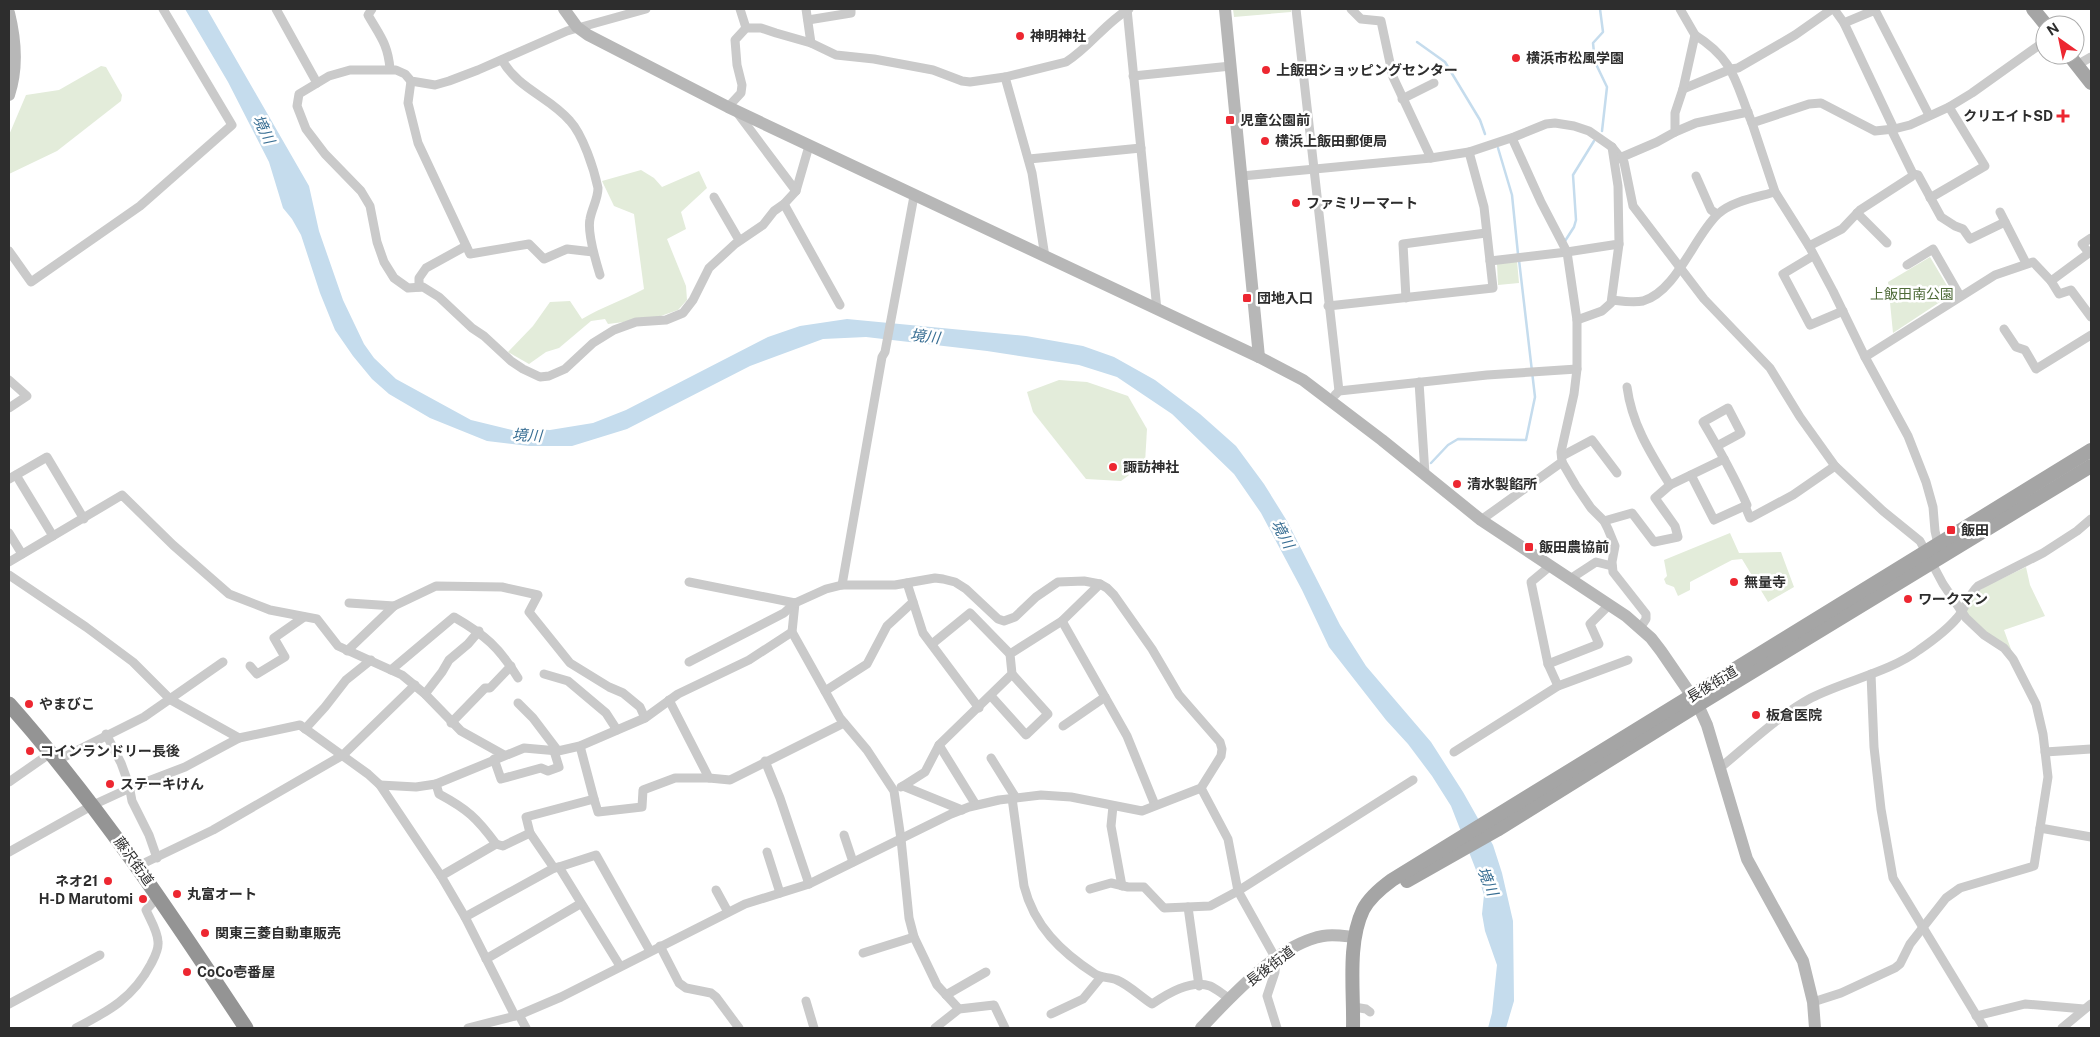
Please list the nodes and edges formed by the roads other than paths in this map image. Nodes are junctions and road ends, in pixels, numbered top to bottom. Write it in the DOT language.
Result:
graph roads {
  1 [pos="163,9"];
  2 [pos="372,9"];
  3 [pos="564,9"];
  4 [pos="646,9"];
  5 [pos="740,9"];
  6 [pos="806,9"];
  7 [pos="851,9"];
  8 [pos="1127,9"];
  9 [pos="1225,9"];
  10 [pos="1296,9"];
  11 [pos="1351,9"];
  12 [pos="1680,9"];
  13 [pos="1833,9"];
  14 [pos="281,10"];
  15 [pos="9,14"];
  16 [pos="808,20"];
  17 [pos="1844,23"];
  18 [pos="577,27"];
  19 [pos="746,28"];
  20 [pos="1695,34"];
  21 [pos="811,44"];
  22 [pos="2035,48"];
  23 [pos="502,60"];
  24 [pos="2077,65"];
  25 [pos="1231,66"];
  26 [pos="390,69"];
  27 [pos="1731,69"];
  28 [pos="1133,76"];
  29 [pos="1005,77"];
  30 [pos="411,81"];
  31 [pos="317,83"];
  32 [pos="1434,83"];
  33 [pos="2091,84"];
  34 [pos="1683,89"];
  35 [pos="9,95"];
  36 [pos="1402,99"];
  37 [pos="1949,107"];
  38 [pos="732,109"];
  39 [pos="1748,112"];
  40 [pos="1929,115"];
  41 [pos="1752,123"];
  42 [pos="1892,129"];
  43 [pos="1674,132"];
  44 [pos="1512,138"];
  45 [pos="809,146"];
  46 [pos="1612,147"];
  47 [pos="1141,148"];
  48 [pos="1469,152"];
  49 [pos="1622,157"];
  50 [pos="1430,158"];
  51 [pos="1029,159"];
  52 [pos="1313,170"];
  53 [pos="1913,174"];
  54 [pos="1242,176"];
  55 [pos="1696,176"];
  56 [pos="796,190"];
  57 [pos="1775,192"];
  58 [pos="914,196"];
  59 [pos="714,197"];
  60 [pos="1930,198"];
  61 [pos="784,204"];
  62 [pos="2000,212"];
  63 [pos="1857,213"];
  64 [pos="1716,214"];
  65 [pos="2005,222"];
  66 [pos="1486,233"];
  67 [pos="2091,238"];
  68 [pos="739,240"];
  69 [pos="1887,243"];
  70 [pos="1619,244"];
  71 [pos="466,246"];
  72 [pos="1809,246"];
  73 [pos="9,251"];
  74 [pos="593,252"];
  75 [pos="1567,252"];
  76 [pos="1814,256"];
  77 [pos="1045,257"];
  78 [pos="1490,261"];
  79 [pos="2026,263"];
  80 [pos="1907,265"];
  81 [pos="1680,268"];
  82 [pos="600,275"];
  83 [pos="2051,281"];
  84 [pos="419,286"];
  85 [pos="1960,296"];
  86 [pos="1406,298"];
  87 [pos="1612,300"];
  88 [pos="840,305"];
  89 [pos="1328,306"];
  90 [pos="1157,310"];
  91 [pos="1843,311"];
  92 [pos="2091,317"];
  93 [pos="1577,320"];
  94 [pos="2004,329"];
  95 [pos="2091,335"];
  96 [pos="1259,357"];
  97 [pos="1865,357"];
  98 [pos="1577,369"];
  99 [pos="9,380"];
  100 [pos="1419,382"];
  101 [pos="1627,388"];
  102 [pos="1335,396"];
  103 [pos="9,408"];
  104 [pos="1717,446"];
  105 [pos="2091,450"];
  106 [pos="1562,459"];
  107 [pos="1724,459"];
  108 [pos="1835,466"];
  109 [pos="2091,466"];
  110 [pos="1617,473"];
  111 [pos="1425,474"];
  112 [pos="1691,475"];
  113 [pos="13,477"];
  114 [pos="1670,486"];
  115 [pos="1745,506"];
  116 [pos="84,519"];
  117 [pos="2091,519"];
  118 [pos="1481,520"];
  119 [pos="1604,521"];
  120 [pos="9,533"];
  121 [pos="53,536"];
  122 [pos="1933,553"];
  123 [pos="22,554"];
  124 [pos="9,562"];
  125 [pos="1612,566"];
  126 [pos="1549,567"];
  127 [pos="9,575"];
  128 [pos="1570,579"];
  129 [pos="688,582"];
  130 [pos="907,584"];
  131 [pos="1100,584"];
  132 [pos="842,585"];
  133 [pos="913,602"];
  134 [pos="795,603"];
  135 [pos="349,604"];
  136 [pos="1609,605"];
  137 [pos="394,606"];
  138 [pos="1962,611"];
  139 [pos="304,617"];
  140 [pos="1062,621"];
  141 [pos="1640,628"];
  142 [pos="479,631"];
  143 [pos="792,632"];
  144 [pos="932,644"];
  145 [pos="347,651"];
  146 [pos="1010,654"];
  147 [pos="371,660"];
  148 [pos="1628,660"];
  149 [pos="224,662"];
  150 [pos="689,662"];
  151 [pos="1548,664"];
  152 [pos="250,666"];
  153 [pos="511,666"];
  154 [pos="391,670"];
  155 [pos="544,674"];
  156 [pos="1012,674"];
  157 [pos="1871,674"];
  158 [pos="518,678"];
  159 [pos="415,685"];
  160 [pos="1558,686"];
  161 [pos="825,691"];
  162 [pos="425,694"];
  163 [pos="990,696"];
  164 [pos="1105,696"];
  165 [pos="170,700"];
  166 [pos="669,700"];
  167 [pos="1695,701"];
  168 [pos="9,704"];
  169 [pos="518,704"];
  170 [pos="979,708"];
  171 [pos="645,718"];
  172 [pos="451,723"];
  173 [pos="844,723"];
  174 [pos="1063,726"];
  175 [pos="305,729"];
  176 [pos="617,730"];
  177 [pos="106,734"];
  178 [pos="239,738"];
  179 [pos="939,744"];
  180 [pos="580,746"];
  181 [pos="2091,749"];
  182 [pos="556,751"];
  183 [pos="1454,752"];
  184 [pos="2045,752"];
  185 [pos="342,755"];
  186 [pos="504,755"];
  187 [pos="55,756"];
  188 [pos="990,758"];
  189 [pos="494,759"];
  190 [pos="765,761"];
  191 [pos="1720,768"];
  192 [pos="709,778"];
  193 [pos="1413,780"];
  194 [pos="9,782"];
  195 [pos="436,784"];
  196 [pos="380,786"];
  197 [pos="903,786"];
  198 [pos="130,788"];
  199 [pos="1200,788"];
  200 [pos="894,791"];
  201 [pos="1014,798"];
  202 [pos="594,799"];
  203 [pos="93,805"];
  204 [pos="1155,805"];
  205 [pos="976,806"];
  206 [pos="1113,806"];
  207 [pos="962,810"];
  208 [pos="2040,828"];
  209 [pos="530,833"];
  210 [pos="844,835"];
  211 [pos="2091,838"];
  212 [pos="901,839"];
  213 [pos="496,844"];
  214 [pos="9,852"];
  215 [pos="767,852"];
  216 [pos="157,858"];
  217 [pos="853,862"];
  218 [pos="138,866"];
  219 [pos="556,867"];
  220 [pos="441,876"];
  221 [pos="809,884"];
  222 [pos="1122,886"];
  223 [pos="1090,889"];
  224 [pos="716,890"];
  225 [pos="1238,891"];
  226 [pos="780,893"];
  227 [pos="159,896"];
  228 [pos="580,904"];
  229 [pos="1188,907"];
  230 [pos="728,912"];
  231 [pos="465,916"];
  232 [pos="1923,928"];
  233 [pos="914,937"];
  234 [pos="1354,937"];
  235 [pos="660,946"];
  236 [pos="650,951"];
  237 [pos="863,953"];
  238 [pos="100,955"];
  239 [pos="486,959"];
  240 [pos="1276,959"];
  241 [pos="620,966"];
  242 [pos="986,972"];
  243 [pos="1101,977"];
  244 [pos="1199,986"];
  245 [pos="946,995"];
  246 [pos="1230,999"];
  247 [pos="806,1001"];
  248 [pos="1813,1002"];
  249 [pos="9,1004"];
  250 [pos="1354,1007"];
  251 [pos="2088,1007"];
  252 [pos="960,1009"];
  253 [pos="1370,1012"];
  254 [pos="1051,1014"];
  255 [pos="517,1015"];
  256 [pos="1976,1016"];
  257 [pos="949,1019"];
  258 [pos="76,1028"];
  259 [pos="246,1028"];
  260 [pos="468,1028"];
  261 [pos="526,1028"];
  262 [pos="739,1028"];
  263 [pos="814,1028"];
  264 [pos="935,1028"];
  265 [pos="953,1028"];
  266 [pos="1005,1028"];
  267 [pos="1201,1028"];
  268 [pos="1277,1028"];
  269 [pos="1353,1028"];
  270 [pos="1815,1028"];
  271 [pos="1984,1028"];
  272 [pos="2062,1028"];
  1 -- 73 [label="street"];
  2 -- 26 [label="street"];
  3 -- 18 [label="street"];
  4 -- 18 [label="street"];
  5 -- 19 [label="street"];
  6 -- 16 [label="street"];
  7 -- 16 [label="street"];
  8 -- 28 [label="street"];
  8 -- 29 [label="street"];
  9 -- 25 [label="street"];
  10 -- 52 [label="street"];
  11 -- 36 [label="street"];
  12 -- 20 [label="street"];
  13 -- 17 [label="street"];
  13 -- 27 [label="street"];
  14 -- 31 [label="street"];
  15 -- 35 [label="street"];
  16 -- 21 [label="street"];
  17 -- 40 [label="street"];
  17 -- 42 [label="street"];
  18 -- 23 [label="street"];
  18 -- 38 [label="street"];
  19 -- 21 [label="street"];
  19 -- 38 [label="street"];
  20 -- 27 [label="street"];
  20 -- 34 [label="street"];
  21 -- 29 [label="street"];
  22 -- 37 [label="street"];
  23 -- 30 [label="street"];
  23 -- 74 [label="street"];
  24 -- 33 [label="main road"];
  25 -- 28 [label="street"];
  25 -- 54 [label="street"];
  26 -- 30 [label="street"];
  26 -- 31 [label="street"];
  27 -- 34 [label="street"];
  27 -- 39 [label="street"];
  28 -- 47 [label="street"];
  29 -- 51 [label="street"];
  30 -- 71 [label="street"];
  31 -- 84 [label="street"];
  32 -- 36 [label="street"];
  34 -- 43 [label="street"];
  36 -- 50 [label="street"];
  37 -- 40 [label="street"];
  37 -- 60 [label="street"];
  38 -- 45 [label="street"];
  38 -- 56 [label="street"];
  39 -- 41 [label="street"];
  39 -- 43 [label="street"];
  40 -- 42 [label="street"];
  41 -- 42 [label="street"];
  41 -- 57 [label="street"];
  42 -- 53 [label="street"];
  43 -- 49 [label="street"];
  44 -- 46 [label="street"];
  44 -- 48 [label="street"];
  44 -- 75 [label="street"];
  45 -- 56 [label="street"];
  45 -- 58 [label="street"];
  46 -- 49 [label="street"];
  46 -- 70 [label="street"];
  47 -- 51 [label="street"];
  47 -- 90 [label="street"];
  48 -- 50 [label="street"];
  48 -- 66 [label="street"];
  49 -- 81 [label="street"];
  50 -- 52 [label="street"];
  51 -- 77 [label="street"];
  52 -- 54 [label="street"];
  52 -- 89 [label="street"];
  53 -- 60 [label="street"];
  53 -- 63 [label="street"];
  54 -- 96 [label="street"];
  55 -- 64 [label="street"];
  56 -- 61 [label="street"];
  57 -- 64 [label="street"];
  57 -- 72 [label="street"];
  58 -- 77 [label="street"];
  58 -- 132 [label="street"];
  59 -- 68 [label="street"];
  60 -- 65 [label="street"];
  61 -- 68 [label="street"];
  61 -- 88 [label="street"];
  62 -- 65 [label="street"];
  63 -- 69 [label="street"];
  63 -- 72 [label="street"];
  64 -- 81 [label="street"];
  65 -- 79 [label="street"];
  66 -- 78 [label="street"];
  66 -- 86 [label="street"];
  67 -- 83 [label="street"];
  68 -- 84 [label="street"];
  70 -- 75 [label="street"];
  70 -- 87 [label="street"];
  71 -- 74 [label="street"];
  71 -- 84 [label="street"];
  72 -- 76 [label="street"];
  74 -- 82 [label="street"];
  75 -- 78 [label="street"];
  75 -- 93 [label="street"];
  76 -- 91 [label="street"];
  76 -- 91 [label="street"];
  77 -- 90 [label="street"];
  78 -- 86 [label="street"];
  79 -- 83 [label="street"];
  79 -- 85 [label="street"];
  80 -- 85 [label="street"];
  81 -- 87 [label="street"];
  81 -- 108 [label="street"];
  83 -- 92 [label="street"];
  85 -- 97 [label="street"];
  86 -- 89 [label="street"];
  87 -- 93 [label="street"];
  89 -- 102 [label="street"];
  90 -- 96 [label="street"];
  91 -- 97 [label="street"];
  93 -- 98 [label="street"];
  94 -- 95 [label="street"];
  96 -- 102 [label="street"];
  97 -- 122 [label="street"];
  98 -- 100 [label="street"];
  98 -- 106 [label="street"];
  99 -- 103 [label="street"];
  100 -- 102 [label="street"];
  100 -- 111 [label="street"];
  101 -- 114 [label="street"];
  102 -- 111 [label="street"];
  104 -- 104 [label="street"];
  104 -- 107 [label="street"];
  105 -- 122 [label="main road, 長後街道"];
  106 -- 110 [label="street"];
  106 -- 118 [label="street"];
  106 -- 119 [label="street"];
  107 -- 112 [label="street"];
  107 -- 115 [label="street"];
  108 -- 115 [label="street"];
  108 -- 122 [label="street"];
  109 -- 122 [label="main road, 長後街道"];
  111 -- 118 [label="street"];
  112 -- 114 [label="street"];
  112 -- 115 [label="street"];
  113 -- 116 [label="street"];
  113 -- 121 [label="street"];
  114 -- 119 [label="street"];
  116 -- 121 [label="street"];
  116 -- 139 [label="street"];
  117 -- 138 [label="street"];
  118 -- 126 [label="street"];
  119 -- 125 [label="street"];
  120 -- 123 [label="street"];
  121 -- 123 [label="street"];
  122 -- 138 [label="street"];
  122 -- 167 [label="main road, 長後街道"];
  123 -- 124 [label="street"];
  125 -- 128 [label="street"];
  125 -- 141 [label="street"];
  126 -- 128 [label="street"];
  126 -- 151 [label="street"];
  127 -- 165 [label="street"];
  128 -- 136 [label="street"];
  129 -- 134 [label="street"];
  130 -- 131 [label="street"];
  130 -- 132 [label="street"];
  130 -- 133 [label="street"];
  131 -- 140 [label="street"];
  131 -- 199 [label="street"];
  132 -- 134 [label="street"];
  133 -- 144 [label="street"];
  133 -- 161 [label="street"];
  134 -- 143 [label="street"];
  134 -- 150 [label="street"];
  135 -- 137 [label="street"];
  136 -- 141 [label="street"];
  136 -- 151 [label="street"];
  137 -- 145 [label="street"];
  137 -- 171 [label="street"];
  138 -- 157 [label="street"];
  138 -- 184 [label="street"];
  139 -- 145 [label="street"];
  139 -- 152 [label="street"];
  140 -- 146 [label="street"];
  140 -- 164 [label="street"];
  141 -- 167 [label="street"];
  142 -- 153 [label="street"];
  142 -- 154 [label="street"];
  142 -- 162 [label="street"];
  143 -- 161 [label="street"];
  143 -- 166 [label="street"];
  144 -- 146 [label="street"];
  144 -- 170 [label="street"];
  145 -- 147 [label="street"];
  146 -- 156 [label="street"];
  147 -- 154 [label="street"];
  147 -- 175 [label="street"];
  148 -- 160 [label="street"];
  149 -- 165 [label="street"];
  151 -- 160 [label="street"];
  153 -- 158 [label="street"];
  153 -- 172 [label="street"];
  154 -- 159 [label="street"];
  155 -- 176 [label="street"];
  156 -- 163 [label="street"];
  156 -- 163 [label="street"];
  157 -- 191 [label="street"];
  157 -- 232 [label="street"];
  159 -- 162 [label="street"];
  159 -- 185 [label="street"];
  160 -- 183 [label="street"];
  161 -- 173 [label="street"];
  162 -- 172 [label="street"];
  163 -- 170 [label="street"];
  164 -- 174 [label="street"];
  164 -- 204 [label="street"];
  165 -- 177 [label="street"];
  165 -- 178 [label="street"];
  166 -- 171 [label="street"];
  166 -- 192 [label="street"];
  167 -- 191 [label="street"];
  167 -- 234 [label="main road, 長後街道"];
  168 -- 187 [label="highway, 藤沢街道"];
  169 -- 182 [label="street"];
  170 -- 179 [label="street"];
  171 -- 176 [label="street"];
  172 -- 186 [label="street"];
  173 -- 190 [label="street"];
  173 -- 200 [label="street"];
  175 -- 178 [label="street"];
  175 -- 185 [label="street"];
  176 -- 180 [label="street"];
  177 -- 187 [label="street"];
  177 -- 198 [label="street"];
  178 -- 198 [label="street"];
  179 -- 197 [label="street"];
  179 -- 205 [label="street"];
  180 -- 182 [label="street"];
  180 -- 202 [label="street"];
  181 -- 184 [label="street"];
  182 -- 186 [label="street"];
  182 -- 189 [label="street"];
  184 -- 208 [label="street"];
  185 -- 196 [label="street"];
  185 -- 216 [label="street"];
  186 -- 189 [label="street"];
  187 -- 194 [label="street"];
  187 -- 203 [label="highway, 藤沢街道"];
  188 -- 201 [label="street"];
  189 -- 195 [label="street"];
  190 -- 192 [label="street"];
  190 -- 221 [label="street"];
  191 -- 248 [label="street"];
  192 -- 202 [label="street"];
  193 -- 225 [label="street"];
  195 -- 196 [label="street"];
  195 -- 213 [label="street"];
  196 -- 220 [label="street"];
  197 -- 200 [label="street"];
  197 -- 207 [label="street"];
  198 -- 203 [label="street"];
  198 -- 216 [label="street"];
  199 -- 204 [label="street"];
  199 -- 225 [label="street"];
  200 -- 212 [label="street"];
  201 -- 205 [label="street"];
  201 -- 206 [label="street"];
  201 -- 243 [label="street"];
  202 -- 209 [label="street"];
  203 -- 214 [label="street"];
  203 -- 218 [label="highway, 藤沢街道"];
  204 -- 206 [label="street"];
  205 -- 207 [label="street"];
  206 -- 222 [label="street"];
  207 -- 212 [label="street"];
  208 -- 211 [label="street"];
  208 -- 232 [label="street"];
  209 -- 213 [label="street"];
  209 -- 219 [label="street"];
  210 -- 217 [label="street"];
  212 -- 217 [label="street"];
  212 -- 233 [label="street"];
  213 -- 220 [label="street"];
  215 -- 226 [label="street"];
  216 -- 218 [label="street"];
  217 -- 221 [label="street"];
  218 -- 227 [label="highway, 藤沢街道"];
  219 -- 228 [label="street"];
  219 -- 231 [label="street"];
  219 -- 236 [label="street"];
  220 -- 231 [label="street"];
  221 -- 226 [label="street"];
  222 -- 223 [label="street"];
  222 -- 229 [label="street"];
  224 -- 230 [label="street"];
  225 -- 229 [label="street"];
  225 -- 240 [label="street"];
  226 -- 230 [label="street"];
  227 -- 258 [label="street"];
  227 -- 259 [label="highway, 藤沢街道"];
  228 -- 239 [label="street"];
  228 -- 241 [label="street"];
  229 -- 244 [label="street"];
  230 -- 235 [label="street"];
  231 -- 239 [label="street"];
  232 -- 248 [label="street"];
  232 -- 256 [label="street"];
  233 -- 237 [label="street"];
  233 -- 245 [label="street"];
  234 -- 240 [label="street, 長後街道"];
  234 -- 250 [label="main road"];
  235 -- 236 [label="street"];
  235 -- 262 [label="street"];
  236 -- 241 [label="street"];
  238 -- 249 [label="street"];
  239 -- 255 [label="street"];
  240 -- 246 [label="street, 長後街道"];
  240 -- 268 [label="street"];
  241 -- 255 [label="street"];
  242 -- 245 [label="street"];
  243 -- 244 [label="street"];
  243 -- 254 [label="street"];
  244 -- 246 [label="street"];
  245 -- 252 [label="street"];
  246 -- 267 [label="street, 長後街道"];
  247 -- 263 [label="street"];
  248 -- 270 [label="street"];
  250 -- 253 [label="street"];
  250 -- 269 [label="main road"];
  251 -- 256 [label="street"];
  251 -- 272 [label="street"];
  252 -- 257 [label="street"];
  252 -- 266 [label="street"];
  255 -- 260 [label="street"];
  255 -- 261 [label="street"];
  256 -- 271 [label="street"];
  257 -- 264 [label="street"];
  257 -- 265 [label="street"];
}
